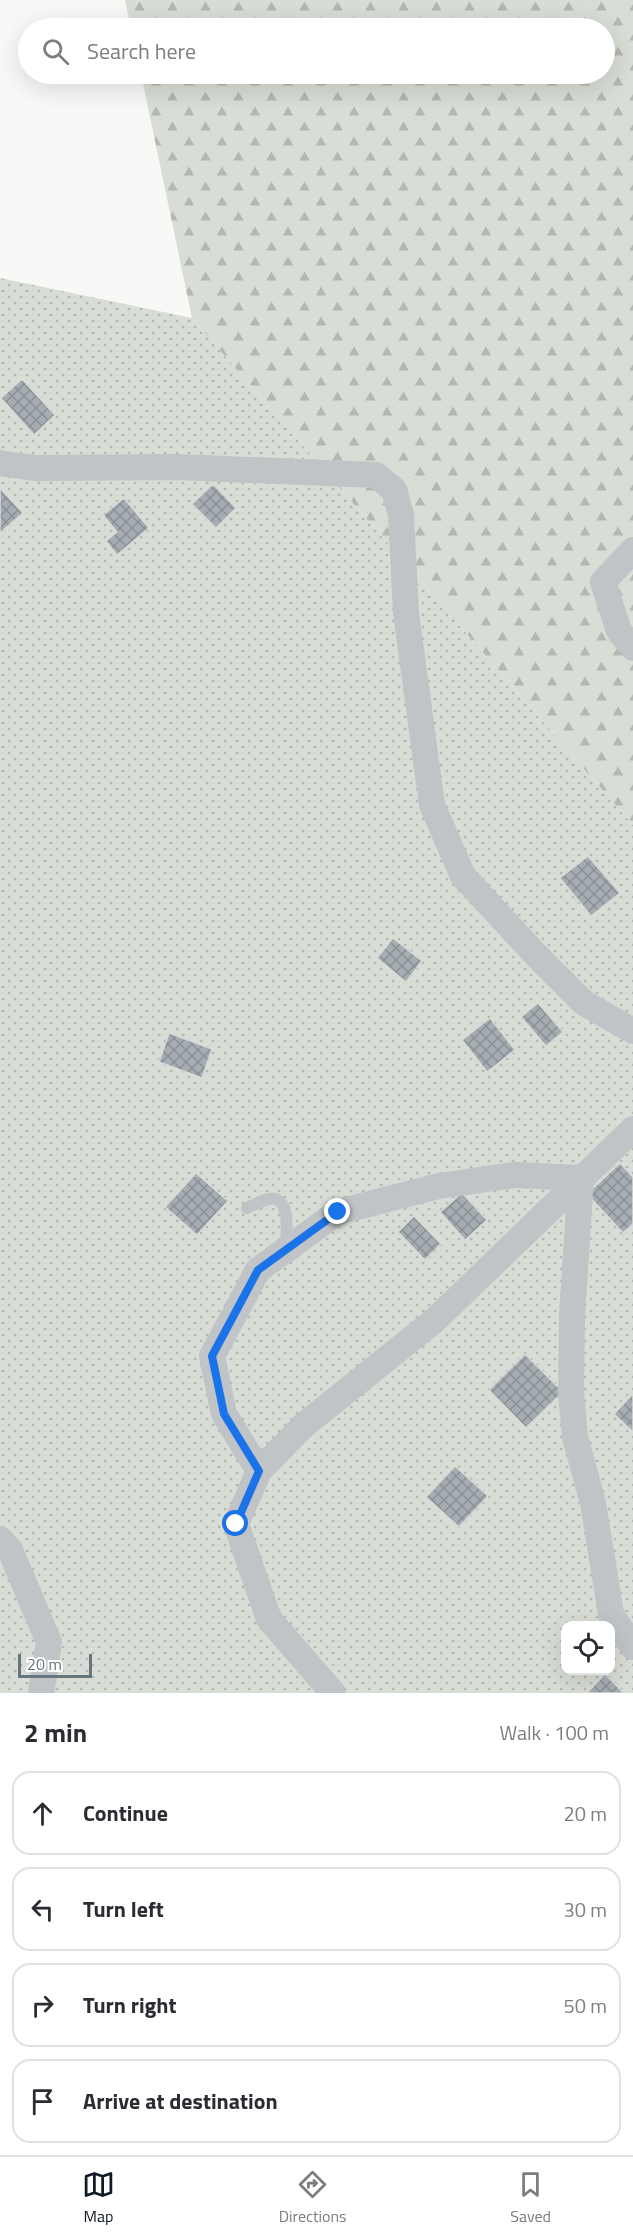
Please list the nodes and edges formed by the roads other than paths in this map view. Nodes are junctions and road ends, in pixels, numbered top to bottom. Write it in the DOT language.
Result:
graph roads {
  1 [pos="0,463"];
  2 [pos="633,550"];
  3 [pos="633,648"];
  4 [pos="633,1031"];
  5 [pos="633,1129"];
  6 [pos="581,1178"];
  7 [pos="247,1208"];
  8 [pos="286,1250"];
  9 [pos="259,1471"];
  10 [pos="0,1539"];
  11 [pos="633,1647"];
  12 [pos="41,1693"];
  13 [pos="333,1693"];
  1 -- 4 [label="street"];
  2 -- 3 [label="street"];
  5 -- 6 [label="street"];
  6 -- 8 [label="street"];
  6 -- 9 [label="street"];
  6 -- 11 [label="street"];
  7 -- 8 [label="lane"];
  8 -- 9 [label="street"];
  9 -- 13 [label="street"];
  10 -- 12 [label="street"];
}
